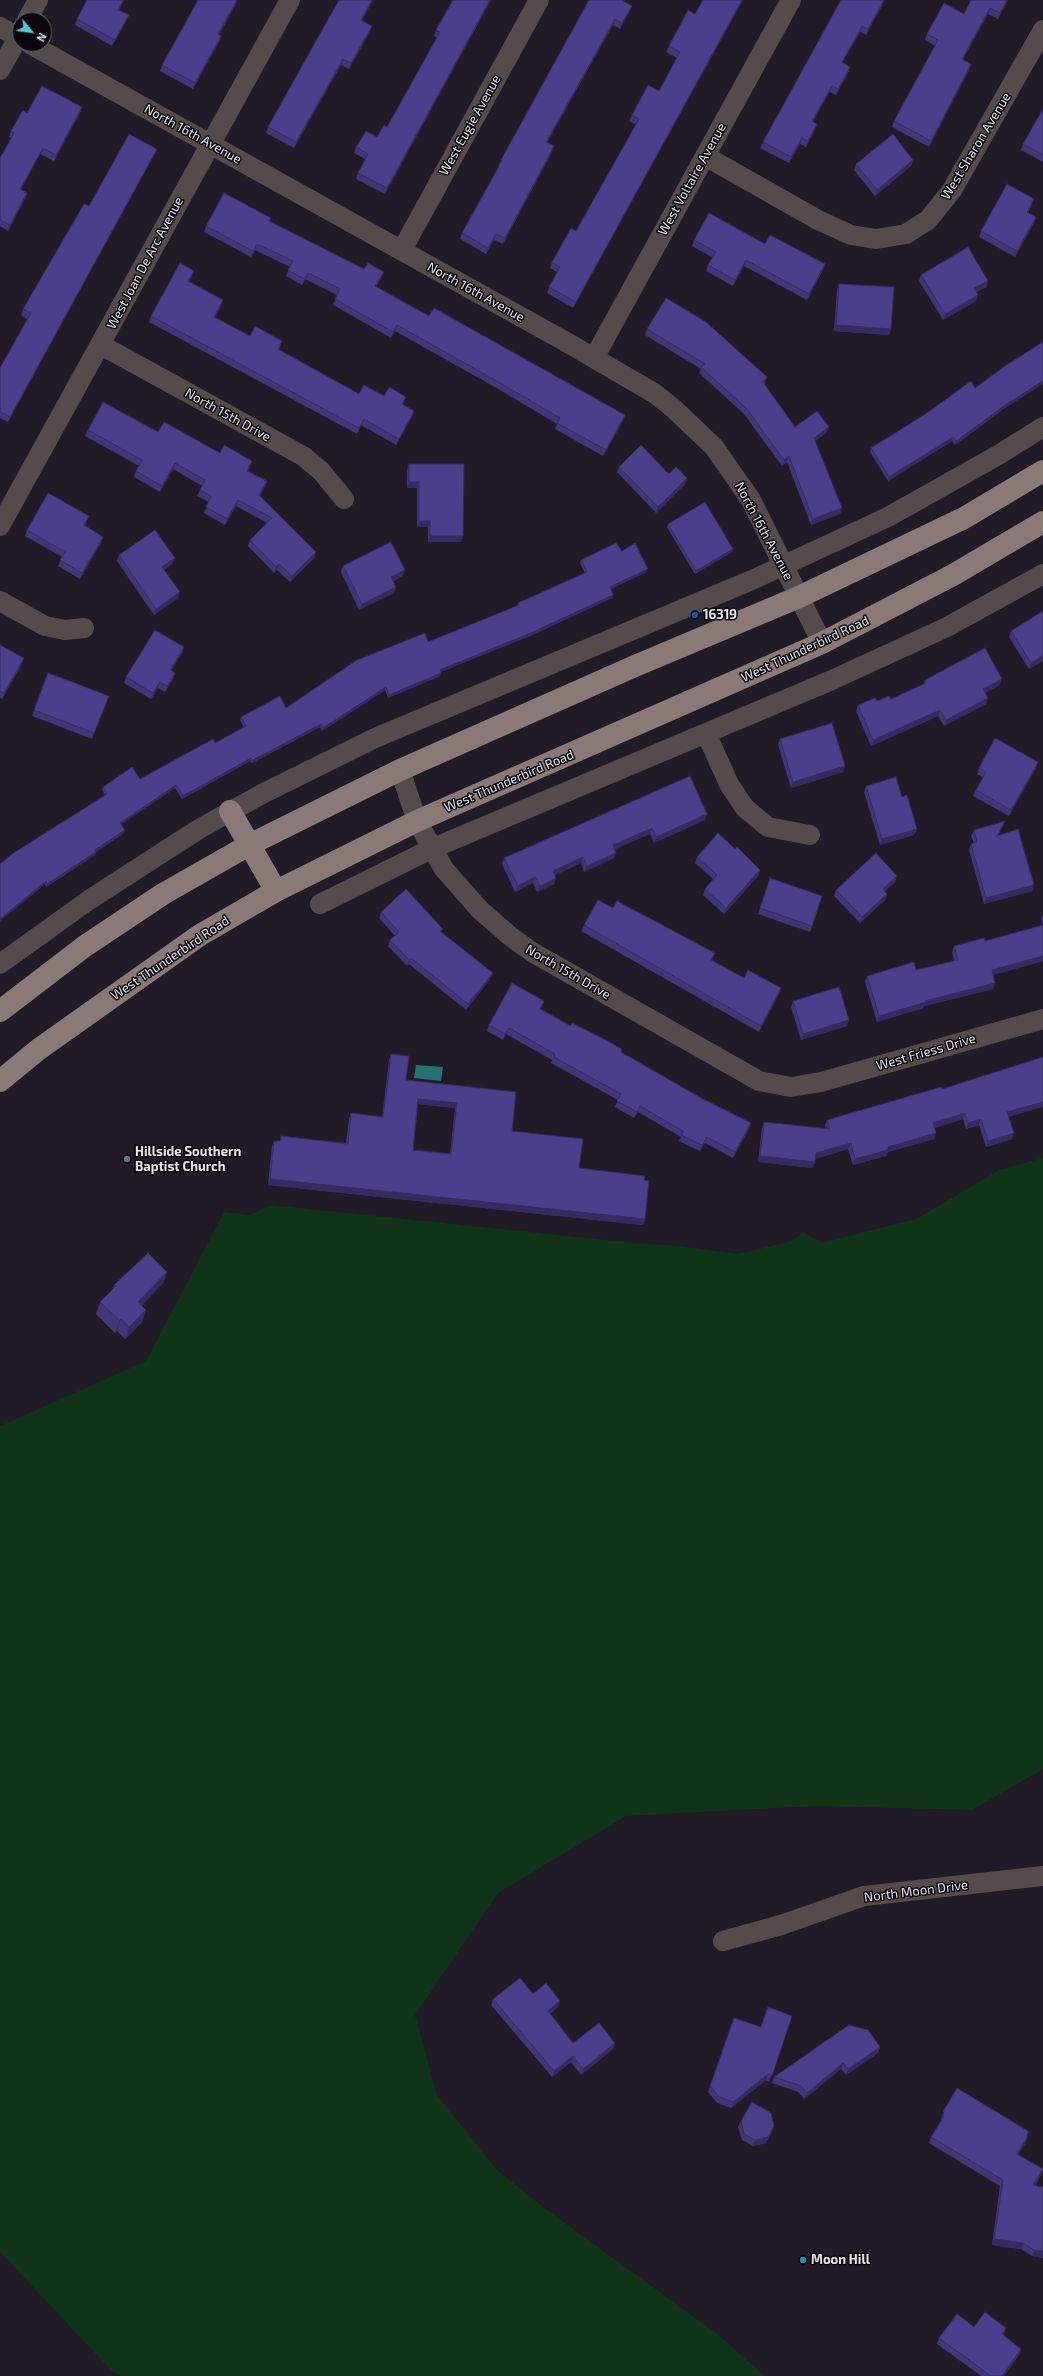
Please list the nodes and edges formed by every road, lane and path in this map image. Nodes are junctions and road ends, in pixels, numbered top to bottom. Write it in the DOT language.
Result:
graph roads {
  1 [pos="38,0"];
  2 [pos="290,0"];
  3 [pos="539,0"];
  4 [pos="791,0"];
  5 [pos="31,12"];
  6 [pos="0,27"];
  7 [pos="12,33"];
  8 [pos="1041,39"];
  9 [pos="12,52"];
  10 [pos="47,52"];
  11 [pos="0,70"];
  12 [pos="210,144"];
  13 [pos="705,156"];
  14 [pos="402,250"];
  15 [pos="101,345"];
  16 [pos="594,358"];
  17 [pos="1043,427"];
  18 [pos="1043,471"];
  19 [pos="344,499"];
  20 [pos="1043,522"];
  21 [pos="0,526"];
  22 [pos="783,565"];
  23 [pos="1043,574"];
  24 [pos="799,596"];
  25 [pos="0,601"];
  26 [pos="84,628"];
  27 [pos="822,643"];
  28 [pos="706,733"];
  29 [pos="400,770"];
  30 [pos="230,811"];
  31 [pos="417,821"];
  32 [pos="810,835"];
  33 [pos="249,845"];
  34 [pos="431,849"];
  35 [pos="276,891"];
  36 [pos="320,904"];
  37 [pos="0,964"];
  38 [pos="0,1011"];
  39 [pos="1043,1019"];
  40 [pos="0,1081"];
  41 [pos="809,1085"];
  42 [pos="1043,1876"];
  43 [pos="723,1941"];
  1 -- 5 [label="street"];
  2 -- 12 [label="street, West Joan De Arc Avenue"];
  3 -- 14 [label="street, West Eugie Avenue"];
  4 -- 13 [label="street, West Voltaire Avenue"];
  6 -- 7 [label="street, North 16th Avenue"];
  8 -- 13 [label="street, West Sharon Avenue"];
  9 -- 11 [label="street"];
  10 -- 12 [label="street, North 16th Avenue"];
  12 -- 14 [label="street, North 16th Avenue"];
  12 -- 15 [label="street, West Joan De Arc Avenue"];
  13 -- 16 [label="street, West Voltaire Avenue"];
  14 -- 16 [label="street, North 16th Avenue"];
  15 -- 19 [label="street, North 15th Drive"];
  15 -- 21 [label="street, West Joan De Arc Avenue"];
  16 -- 22 [label="street, North 16th Avenue"];
  17 -- 22 [label="street"];
  18 -- 24 [label="main road"];
  20 -- 27 [label="main road, West Thunderbird Road"];
  22 -- 24 [label="street, North 16th Avenue"];
  22 -- 30 [label="street"];
  23 -- 28 [label="street"];
  24 -- 27 [label="street, North 16th Avenue"];
  24 -- 29 [label="main road"];
  25 -- 26 [label="street"];
  27 -- 31 [label="main road, West Thunderbird Road"];
  28 -- 32 [label="street"];
  28 -- 34 [label="street"];
  29 -- 31 [label="street, North 15th Drive"];
  29 -- 33 [label="main road"];
  30 -- 33 [label="main road"];
  30 -- 37 [label="street"];
  31 -- 34 [label="street, North 15th Drive"];
  31 -- 35 [label="main road, West Thunderbird Road"];
  33 -- 35 [label="main road"];
  33 -- 38 [label="main road"];
  34 -- 36 [label="street"];
  34 -- 41 [label="street, North 15th Drive"];
  35 -- 40 [label="main road, West Thunderbird Road"];
  39 -- 41 [label="street, West Friess Drive"];
  42 -- 43 [label="street, North Moon Drive"];
}
